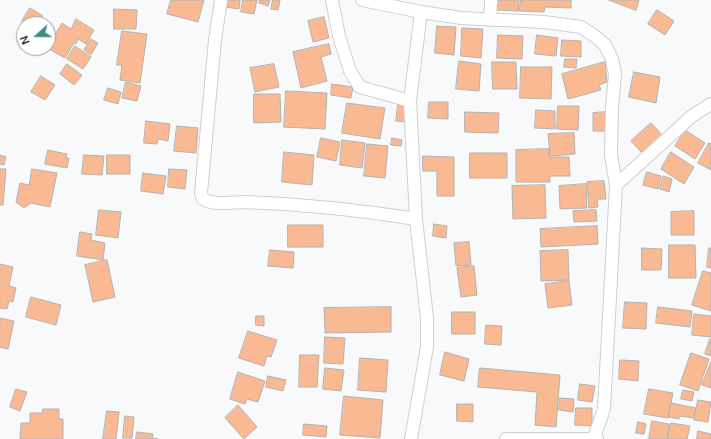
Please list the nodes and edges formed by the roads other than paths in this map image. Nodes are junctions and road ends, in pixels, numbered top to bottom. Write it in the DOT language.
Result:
graph roads {
  1 [pos="221,0"];
  2 [pos="332,0"];
  3 [pos="362,0"];
  4 [pos="491,0"];
  5 [pos="421,12"];
  6 [pos="490,20"];
  7 [pos="410,101"];
  8 [pos="711,104"];
  9 [pos="616,185"];
  10 [pos="416,219"];
  11 [pos="596,438"];
  12 [pos="411,439"];
  13 [pos="506,439"];
  1 -- 10 [label="street"];
  2 -- 7 [label="street"];
  3 -- 5 [label="street"];
  4 -- 6 [label="street"];
  5 -- 6 [label="street"];
  5 -- 7 [label="street"];
  6 -- 9 [label="street"];
  7 -- 10 [label="street"];
  8 -- 9 [label="street"];
  9 -- 11 [label="street"];
  10 -- 12 [label="street"];
  11 -- 13 [label="street"];
}
